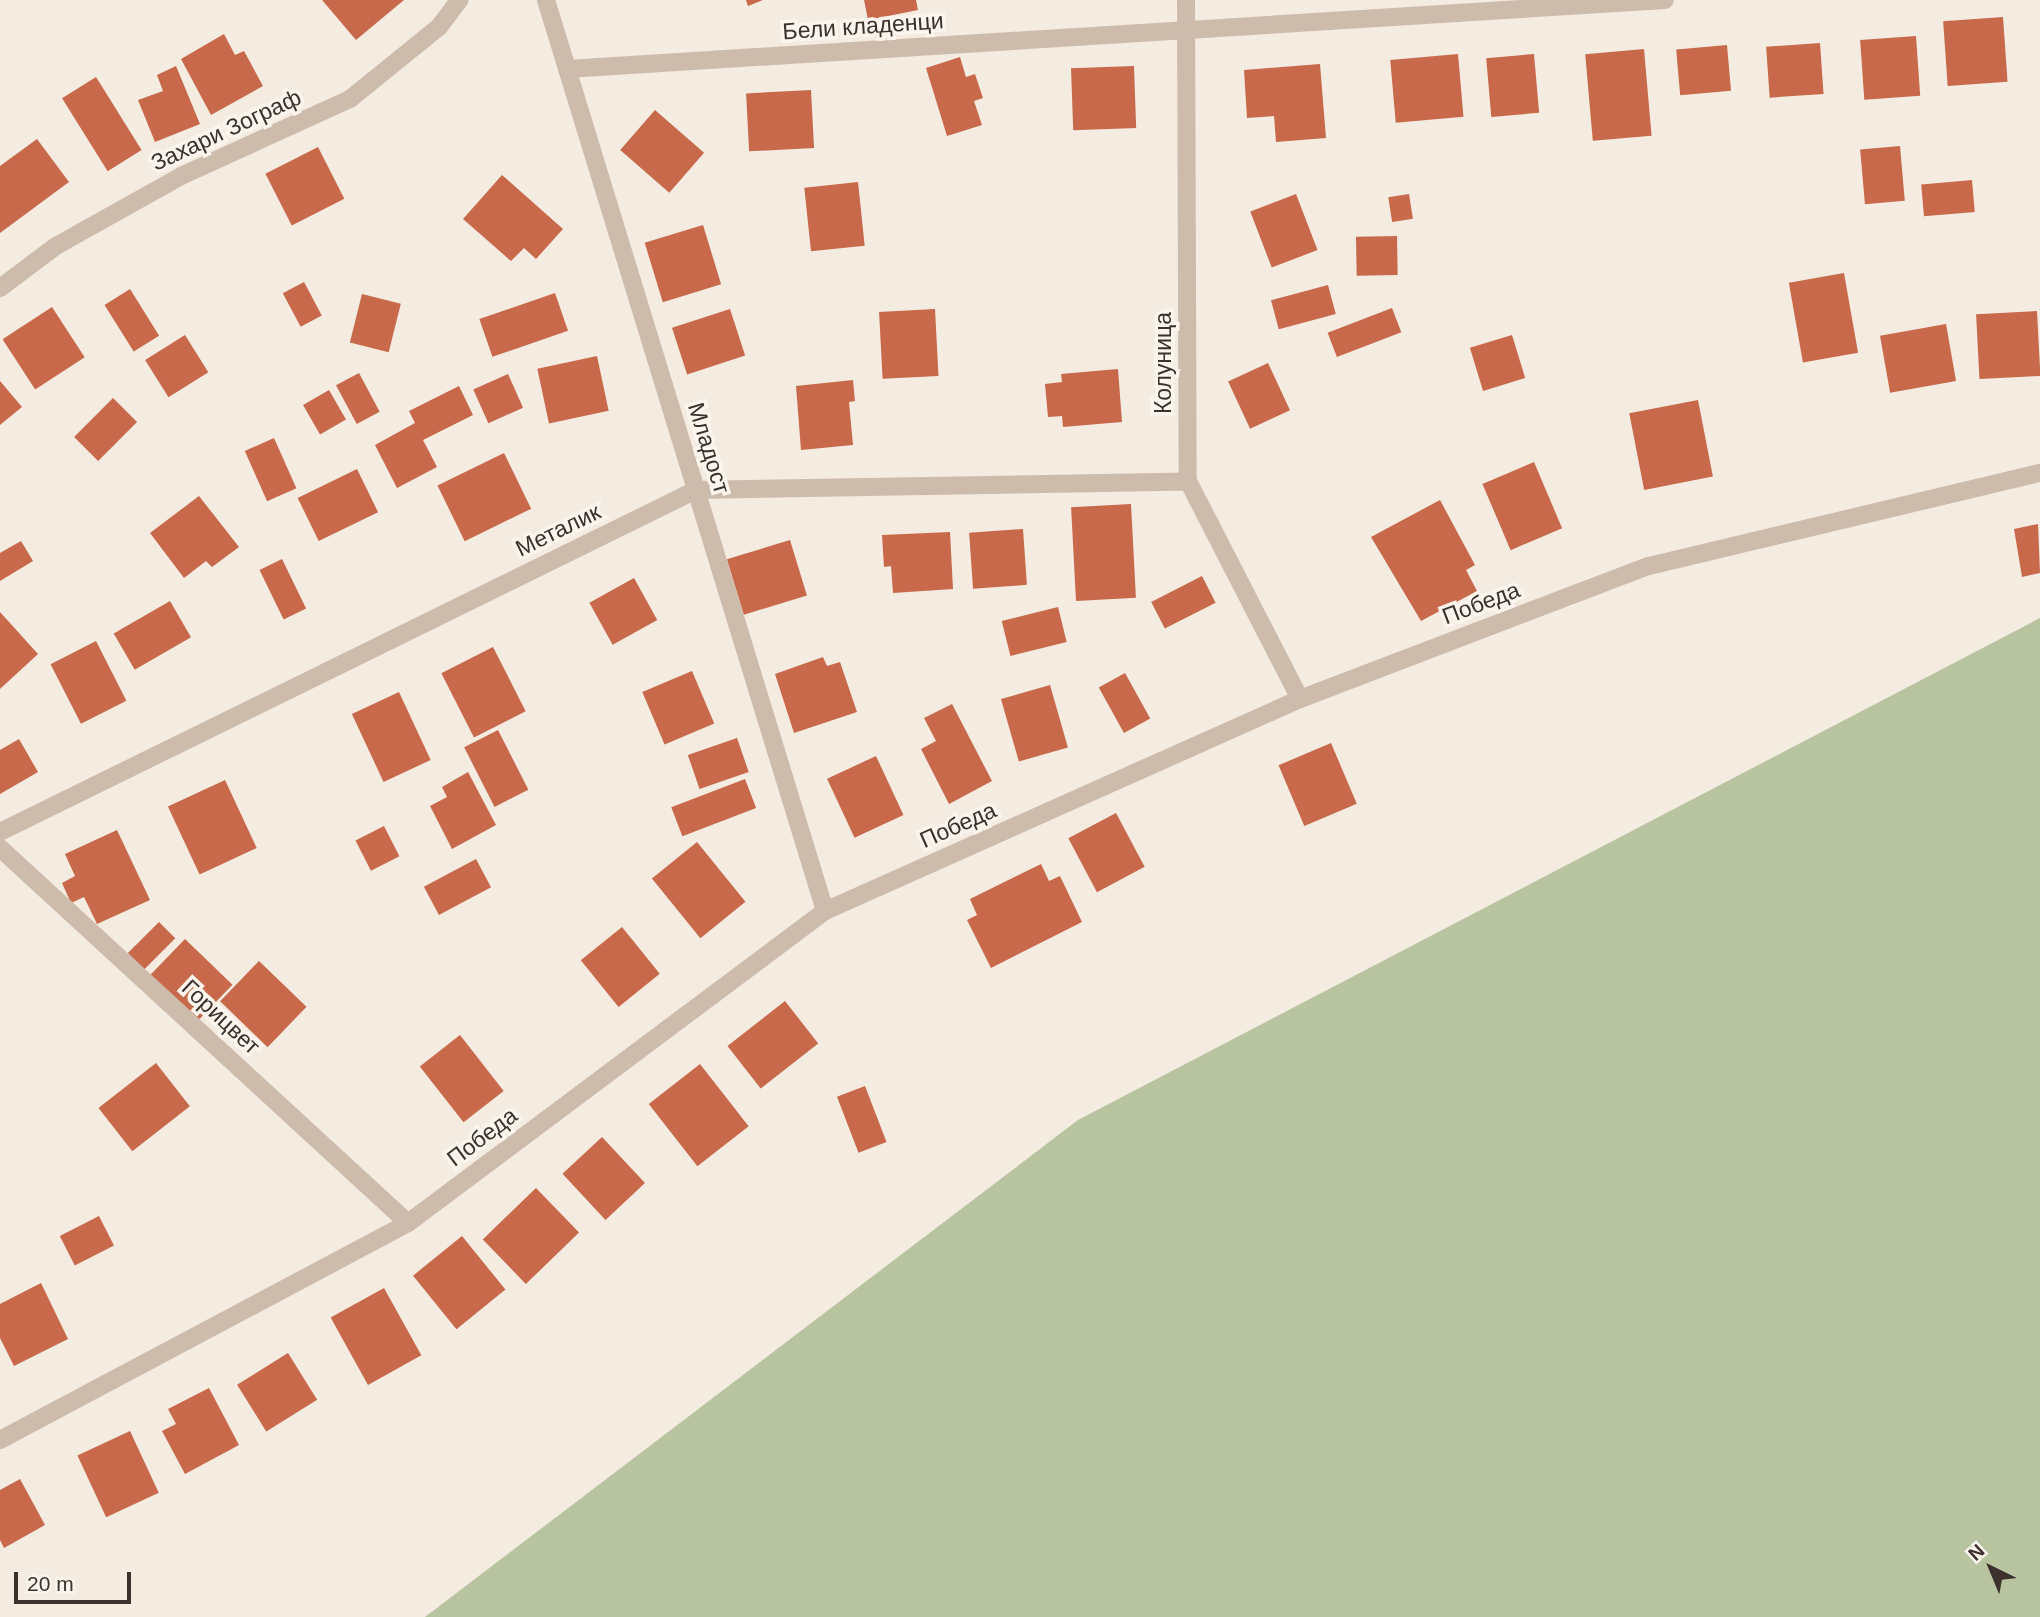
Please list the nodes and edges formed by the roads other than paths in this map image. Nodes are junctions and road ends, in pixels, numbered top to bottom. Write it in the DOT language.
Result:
graph roads {
  1 [pos="458,0"];
  2 [pos="546,0"];
  3 [pos="1186,0"];
  4 [pos="1665,0"];
  5 [pos="1186,30"];
  6 [pos="567,69"];
  7 [pos="0,288"];
  8 [pos="2040,473"];
  9 [pos="1188,481"];
  10 [pos="696,490"];
  11 [pos="1300,699"];
  12 [pos="0,832"];
  13 [pos="0,848"];
  14 [pos="825,911"];
  15 [pos="408,1223"];
  16 [pos="0,1440"];
  1 -- 7 [label="street, Захари Зограф"];
  2 -- 6 [label="street, Младост"];
  3 -- 5 [label="street, Колуница"];
  4 -- 5 [label="street, Бели кладенци"];
  5 -- 6 [label="street, Бели кладенци"];
  5 -- 9 [label="street, Колуница"];
  6 -- 10 [label="street, Младост"];
  8 -- 11 [label="street, Победа"];
  9 -- 10 [label="street, Металик"];
  9 -- 11 [label="street, Колуница"];
  10 -- 12 [label="street, Металик"];
  10 -- 14 [label="street, Младост"];
  11 -- 14 [label="street, Победа"];
  13 -- 15 [label="street, Горицвет"];
  14 -- 15 [label="street, Победа"];
  15 -- 16 [label="street, Победа"];
}
